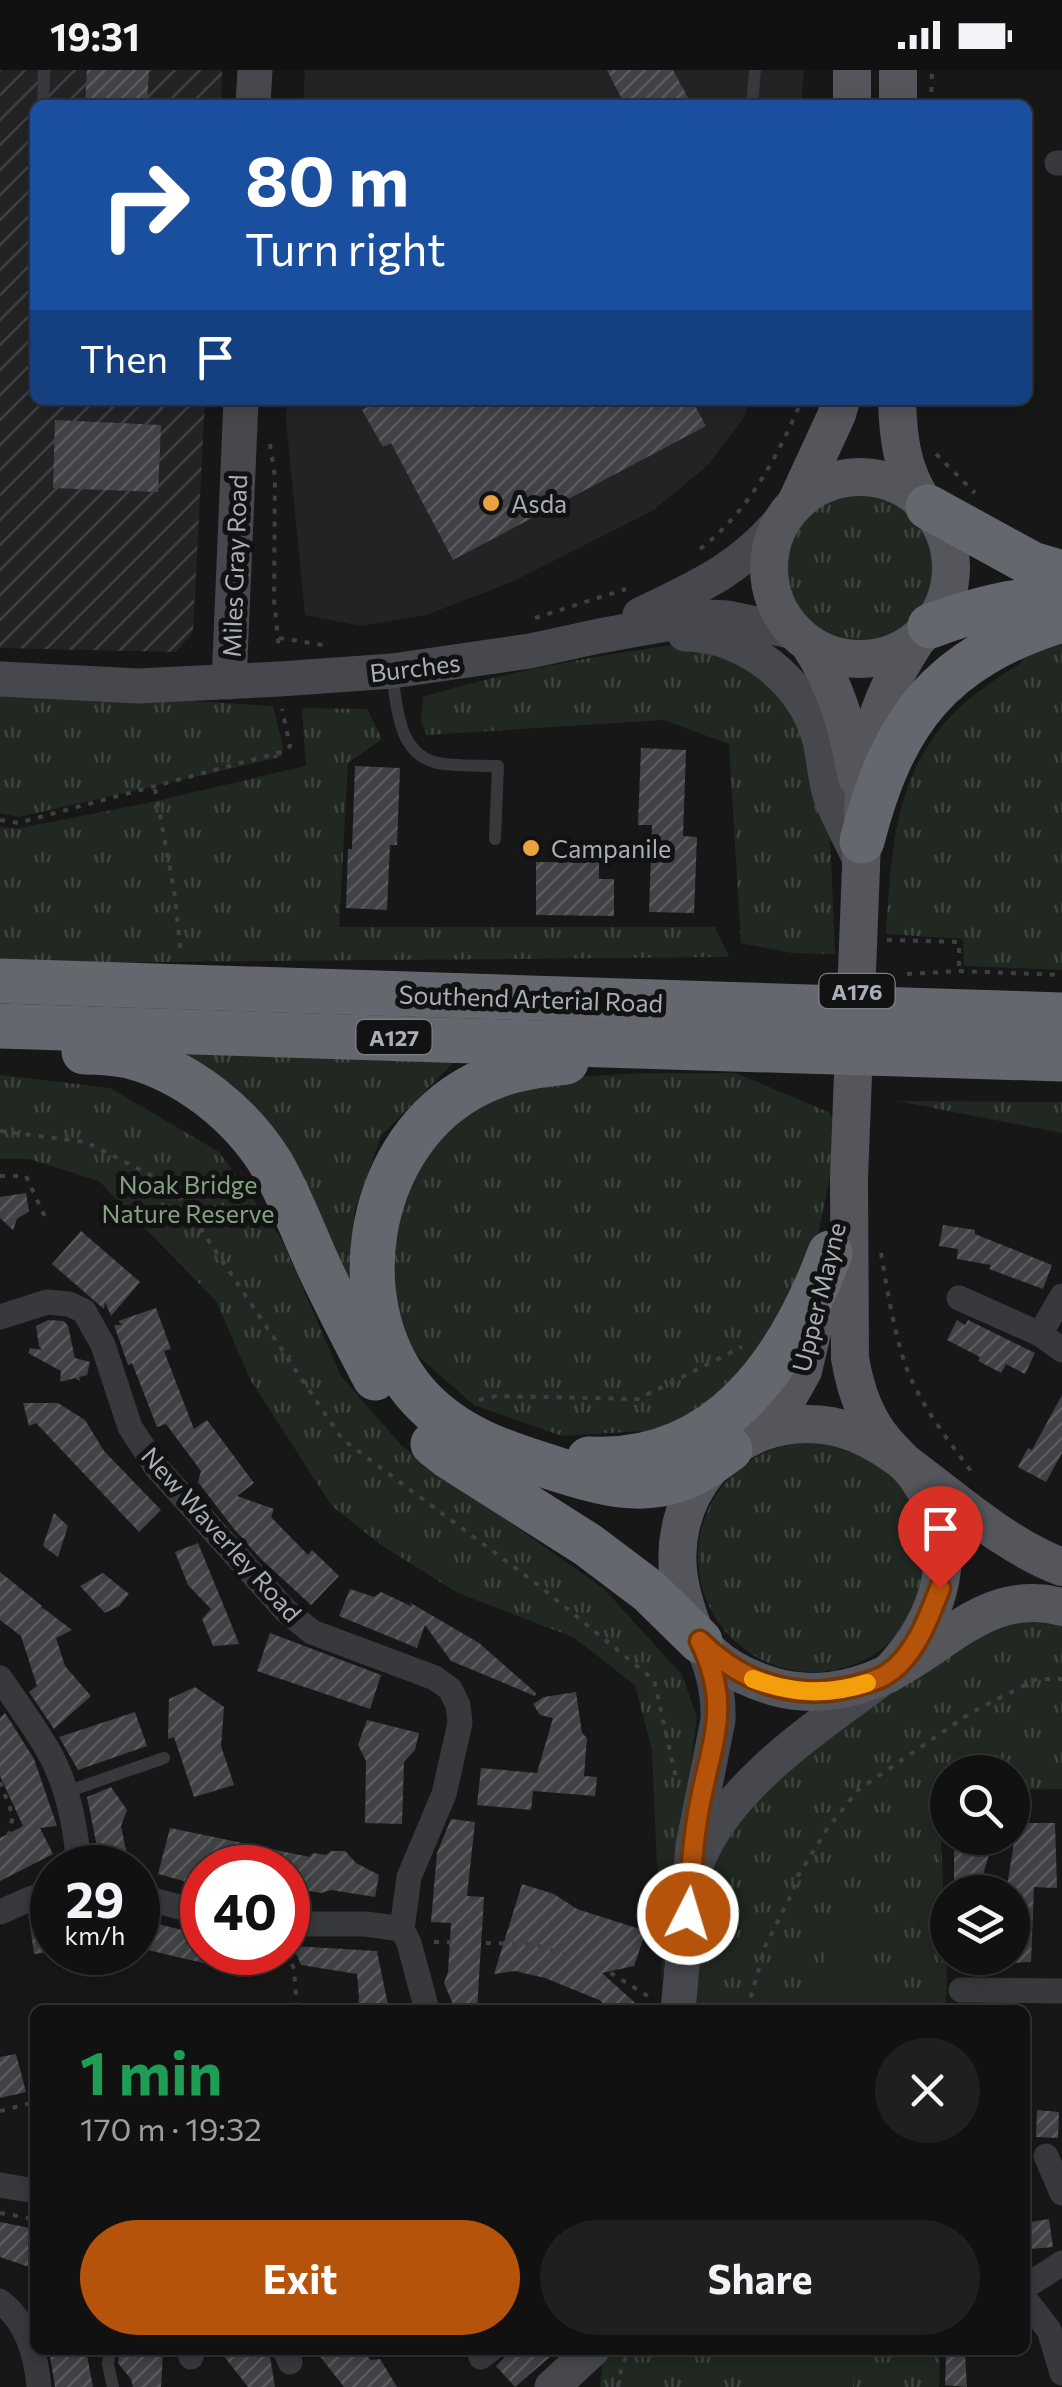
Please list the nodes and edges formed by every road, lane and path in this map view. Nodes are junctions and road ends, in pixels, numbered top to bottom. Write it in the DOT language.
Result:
graph roads {
  1 [pos="44,70"];
  2 [pos="255,70"];
  3 [pos="755,70"];
  4 [pos="852,70"];
  5 [pos="898,70"];
  6 [pos="932,70"];
  7 [pos="43,100"];
  8 [pos="254,100"];
  9 [pos="752,100"];
  10 [pos="852,100"];
  11 [pos="898,100"];
  12 [pos="930,100"];
  13 [pos="241,405"];
  14 [pos="800,405"];
  15 [pos="840,405"];
  16 [pos="897,405"];
  17 [pos="268,429"];
  18 [pos="926,505"];
  19 [pos="790,510"];
  20 [pos="687,558"];
  21 [pos="1062,572"];
  22 [pos="636,586"];
  23 [pos="1062,598"];
  24 [pos="537,618"];
  25 [pos="1062,620"];
  26 [pos="924,633"];
  27 [pos="599,636"];
  28 [pos="279,638"];
  29 [pos="802,638"];
  30 [pos="329,646"];
  31 [pos="392,671"];
  32 [pos="0,679"];
  33 [pos="280,680"];
  34 [pos="229,682"];
  35 [pos="154,788"];
  36 [pos="0,820"];
  37 [pos="862,836"];
  38 [pos="495,839"];
  39 [pos="884,940"];
  40 [pos="182,958"];
  41 [pos="958,971"];
  42 [pos="1062,975"];
  43 [pos="0,981"];
  44 [pos="914,993"];
  45 [pos="1062,998"];
  46 [pos="1062,1015"];
  47 [pos="0,1026"];
  48 [pos="0,1047"];
  49 [pos="780,1052"];
  50 [pos="1062,1059"];
  51 [pos="0,1131"];
  52 [pos="0,1176"];
  53 [pos="849,1178"];
  54 [pos="45,1217"];
  55 [pos="880,1250"];
  56 [pos="830,1253"];
  57 [pos="1062,1296"];
  58 [pos="958,1298"];
  59 [pos="0,1317"];
  60 [pos="1040,1334"];
  61 [pos="742,1347"];
  62 [pos="1062,1350"];
  63 [pos="394,1356"];
  64 [pos="445,1408"];
  65 [pos="730,1449"];
  66 [pos="906,1463"];
  67 [pos="978,1480"];
  68 [pos="1062,1567"];
  69 [pos="1062,1606"];
  70 [pos="700,1641"];
  71 [pos="888,1674"];
  72 [pos="0,1678"];
  73 [pos="1062,1679"];
  74 [pos="164,1758"];
  75 [pos="676,1776"];
  76 [pos="0,1782"];
  77 [pos="66,1792"];
  78 [pos="0,1838"];
  79 [pos="77,1845"];
  80 [pos="691,1876"];
  81 [pos="30,1900"];
  82 [pos="0,1912"];
  83 [pos="310,1924"];
  84 [pos="406,1936"];
  85 [pos="294,1975"];
  86 [pos="961,1990"];
  87 [pos="1062,1991"];
  88 [pos="297,2005"];
  89 [pos="426,2005"];
  90 [pos="666,2005"];
  91 [pos="668,2005"];
  92 [pos="748,2005"];
  93 [pos="30,2103"];
  94 [pos="0,2111"];
  95 [pos="1046,2156"];
  96 [pos="0,2185"];
  97 [pos="30,2190"];
  98 [pos="1062,2193"];
  99 [pos="0,2213"];
  100 [pos="30,2218"];
  101 [pos="1062,2263"];
  102 [pos="1030,2284"];
  103 [pos="0,2301"];
  104 [pos="1030,2305"];
  105 [pos="30,2344"];
  106 [pos="35,2355"];
  107 [pos="109,2355"];
  108 [pos="587,2355"];
  109 [pos="628,2355"];
  110 [pos="1062,2373"];
  111 [pos="560,2384"];
  112 [pos="39,2387"];
  113 [pos="113,2387"];
  114 [pos="618,2387"];
  1 -- 7 [label="lane"];
  2 -- 8 [label="street"];
  3 -- 9 [label="lane"];
  4 -- 10 [label="main road"];
  5 -- 11 [label="main road"];
  6 -- 12 [label="path"];
  13 -- 34 [label="street, Miles Gray Road"];
  14 -- 20 [label="path"];
  15 -- 19 [label="main road"];
  16 -- 18 [label="main road"];
  17 -- 28 [label="path"];
  18 -- 19 [label="main road"];
  18 -- 21 [label="highway"];
  18 -- 26 [label="main road"];
  19 -- 27 [label="street, Burches"];
  19 -- 29 [label="main road"];
  22 -- 24 [label="path"];
  23 -- 26 [label="highway"];
  25 -- 37 [label="highway"];
  26 -- 29 [label="main road"];
  26 -- 37 [label="main road, Upper Mayne / A176"];
  27 -- 29 [label="street, Burches"];
  27 -- 31 [label="street, Burches"];
  27 -- 37 [label="street"];
  28 -- 30 [label="path"];
  28 -- 33 [label="path"];
  29 -- 37 [label="main road, Upper Mayne / A176"];
  31 -- 33 [label="street, Burches"];
  31 -- 38 [label="lane"];
  32 -- 34 [label="street, Miles Gray Road"];
  33 -- 34 [label="street, Burches"];
  33 -- 35 [label="path"];
  35 -- 36 [label="path"];
  35 -- 40 [label="path"];
  37 -- 53 [label="main road, Upper Mayne / A176"];
  39 -- 41 [label="path"];
  41 -- 42 [label="path"];
  41 -- 44 [label="path"];
  43 -- 44 [label="highway, Southend Arterial Road / A127"];
  44 -- 45 [label="highway, A127"];
  44 -- 46 [label="highway, Southend Arterial Road / A127"];
  47 -- 49 [label="highway, Southend Arterial Road / A127"];
  48 -- 70 [label="highway"];
  49 -- 50 [label="highway, Southend Arterial Road / A127"];
  49 -- 63 [label="highway, A127"];
  51 -- 75 [label="path"];
  52 -- 54 [label="path"];
  53 -- 56 [label="main road, Upper Mayne / A176"];
  53 -- 66 [label="main road, Upper Mayne / A176"];
  55 -- 67 [label="path"];
  56 -- 64 [label="highway, A127"];
  56 -- 65 [label="main road, Upper Mayne / A176"];
  57 -- 60 [label="street"];
  58 -- 60 [label="street"];
  59 -- 84 [label="street, New Waverley Road"];
  60 -- 62 [label="street"];
  61 -- 64 [label="path"];
  63 -- 64 [label="highway, A127"];
  63 -- 65 [label="highway, A127"];
  65 -- 66 [label="main road"];
  65 -- 70 [label="main road"];
  66 -- 68 [label="main road, A176"];
  66 -- 71 [label="main road"];
  69 -- 71 [label="main road"];
  70 -- 71 [label="main road"];
  70 -- 80 [label="street"];
  71 -- 80 [label="street"];
  72 -- 77 [label="street"];
  73 -- 92 [label="path"];
  74 -- 77 [label="lane"];
  76 -- 78 [label="path"];
  77 -- 79 [label="street"];
  80 -- 91 [label="street"];
  81 -- 82 [label="street"];
  83 -- 84 [label="street"];
  84 -- 89 [label="street"];
  84 -- 90 [label="path"];
  85 -- 88 [label="path"];
  86 -- 87 [label="street"];
  93 -- 94 [label="path"];
  95 -- 98 [label="street"];
  96 -- 97 [label="street"];
  99 -- 100 [label="path"];
  101 -- 102 [label="street"];
  103 -- 105 [label="street"];
  104 -- 110 [label="street"];
  106 -- 112 [label="street"];
  107 -- 113 [label="lane"];
  108 -- 111 [label="street"];
  109 -- 114 [label="path"];
}
